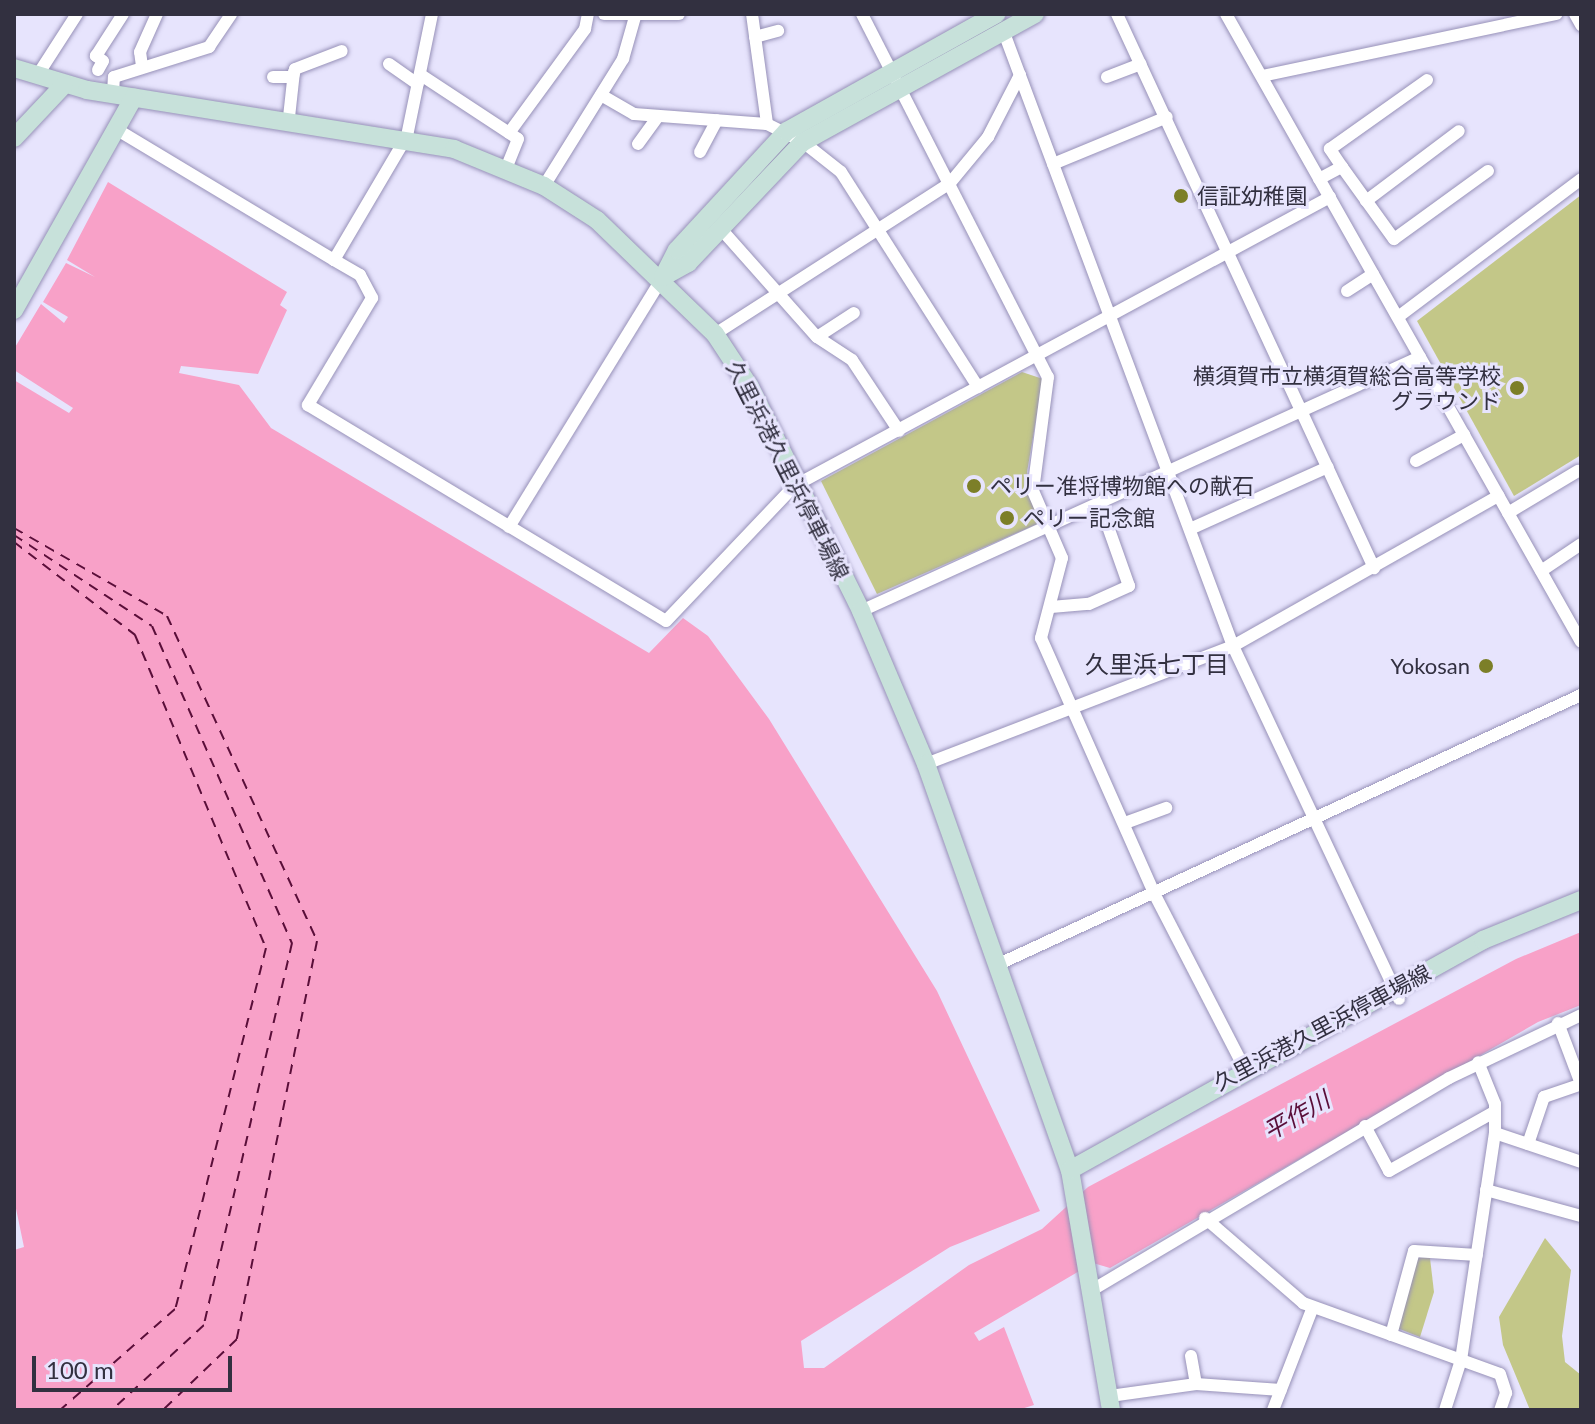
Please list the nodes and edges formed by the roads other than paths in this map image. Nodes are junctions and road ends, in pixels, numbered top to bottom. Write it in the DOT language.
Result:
graph roads {
  1 [pos="77,14"];
  2 [pos="123,14"];
  3 [pos="157,14"];
  4 [pos="231,14"];
  5 [pos="432,14"];
  6 [pos="588,14"];
  7 [pos="604,14"];
  8 [pos="679,14"];
  9 [pos="752,14"];
  10 [pos="862,14"];
  11 [pos="1035,14"];
  12 [pos="1117,14"];
  13 [pos="1226,14"];
  14 [pos="1557,14"];
  15 [pos="1575,14"];
  16 [pos="635,17"];
  17 [pos="999,22"];
  18 [pos="1581,25"];
  19 [pos="778,31"];
  20 [pos="755,37"];
  21 [pos="342,51"];
  22 [pos="389,64"];
  23 [pos="1141,64"];
  24 [pos="142,66"];
  25 [pos="14,68"];
  26 [pos="295,69"];
  27 [pos="98,70"];
  28 [pos="886,71"];
  29 [pos="1020,75"];
  30 [pos="37,76"];
  31 [pos="1262,76"];
  32 [pos="273,77"];
  33 [pos="1107,77"];
  34 [pos="420,79"];
  35 [pos="1427,80"];
  36 [pos="64,85"];
  37 [pos="899,87"];
  38 [pos="113,94"];
  39 [pos="601,95"];
  40 [pos="134,97"];
  41 [pos="658,116"];
  42 [pos="289,117"];
  43 [pos="1167,117"];
  44 [pos="717,120"];
  45 [pos="767,124"];
  46 [pos="116,129"];
  47 [pos="1459,131"];
  48 [pos="509,133"];
  49 [pos="407,136"];
  50 [pos="795,137"];
  51 [pos="14,138"];
  52 [pos="638,144"];
  53 [pos="700,152"];
  54 [pos="1053,164"];
  55 [pos="1342,167"];
  56 [pos="506,169"];
  57 [pos="1488,171"];
  58 [pos="1319,179"];
  59 [pos="1581,179"];
  60 [pos="950,183"];
  61 [pos="544,186"];
  62 [pos="1330,197"];
  63 [pos="1366,201"];
  64 [pos="721,229"];
  65 [pos="874,232"];
  66 [pos="1227,248"];
  67 [pos="334,260"];
  68 [pos="1373,274"];
  69 [pos="663,277"];
  70 [pos="780,288"];
  71 [pos="1347,291"];
  72 [pos="14,310"];
  73 [pos="854,313"];
  74 [pos="1111,315"];
  75 [pos="1398,317"];
  76 [pos="715,334"];
  77 [pos="817,337"];
  78 [pos="1038,353"];
  79 [pos="1420,357"];
  80 [pos="978,387"];
  81 [pos="1302,411"];
  82 [pos="899,431"];
  83 [pos="1464,435"];
  84 [pos="1416,461"];
  85 [pos="1328,467"];
  86 [pos="1170,470"];
  87 [pos="1578,471"];
  88 [pos="794,486"];
  89 [pos="1498,496"];
  90 [pos="1100,504"];
  91 [pos="1508,513"];
  92 [pos="1051,524"];
  93 [pos="509,527"];
  94 [pos="1190,529"];
  95 [pos="1581,544"];
  96 [pos="1374,568"];
  97 [pos="1541,571"];
  98 [pos="1051,607"];
  99 [pos="861,611"];
  100 [pos="1576,621"];
  101 [pos="1581,642"];
  102 [pos="1233,646"];
  103 [pos="1581,695"];
  104 [pos="1069,708"];
  105 [pos="926,764"];
  106 [pos="1166,808"];
  107 [pos="1313,817"];
  108 [pos="1125,823"];
  109 [pos="1155,895"];
  110 [pos="1581,900"];
  111 [pos="1581,912"];
  112 [pos="999,964"];
  113 [pos="1396,994"];
  114 [pos="1581,1015"];
  115 [pos="1558,1023"];
  116 [pos="1478,1062"];
  117 [pos="1245,1069"];
  118 [pos="1581,1084"];
  119 [pos="1494,1112"];
  120 [pos="1365,1126"];
  121 [pos="1495,1133"];
  122 [pos="1528,1144"];
  123 [pos="1581,1162"];
  124 [pos="1070,1170"];
  125 [pos="1486,1190"];
  126 [pos="1581,1216"];
  127 [pos="1205,1218"];
  128 [pos="1477,1255"];
  129 [pos="1090,1282"];
  130 [pos="1313,1307"];
  131 [pos="1391,1335"];
  132 [pos="1191,1356"];
  133 [pos="1461,1360"];
  134 [pos="1196,1384"];
  135 [pos="1281,1390"];
  136 [pos="1110,1403"];
  137 [pos="1273,1410"];
  138 [pos="1445,1410"];
  139 [pos="1500,1410"];
  1 -- 30 [label="street"];
  2 -- 27 [label="street"];
  3 -- 24 [label="street"];
  4 -- 24 [label="street"];
  5 -- 34 [label="street"];
  6 -- 48 [label="street"];
  7 -- 16 [label="street"];
  8 -- 16 [label="street"];
  9 -- 20 [label="street"];
  10 -- 28 [label="street"];
  11 -- 17 [label="main road"];
  12 -- 23 [label="street"];
  13 -- 31 [label="street"];
  14 -- 31 [label="street"];
  15 -- 18 [label="street"];
  16 -- 39 [label="street"];
  17 -- 28 [label="main road"];
  17 -- 29 [label="street"];
  17 -- 37 [label="main road"];
  19 -- 20 [label="street"];
  20 -- 45 [label="street"];
  21 -- 26 [label="street"];
  22 -- 34 [label="street"];
  23 -- 33 [label="street"];
  23 -- 43 [label="street"];
  24 -- 38 [label="street"];
  25 -- 30 [label="main road, 久里浜港久里浜停車場線"];
  26 -- 32 [label="street"];
  26 -- 42 [label="street"];
  28 -- 37 [label="street"];
  28 -- 50 [label="main road"];
  29 -- 54 [label="street"];
  29 -- 60 [label="street"];
  30 -- 36 [label="main road, 久里浜港久里浜停車場線"];
  31 -- 58 [label="street"];
  34 -- 48 [label="street"];
  34 -- 49 [label="street"];
  35 -- 55 [label="street"];
  36 -- 38 [label="main road, 久里浜港久里浜停車場線"];
  36 -- 51 [label="main road"];
  37 -- 50 [label="main road"];
  37 -- 60 [label="street"];
  38 -- 40 [label="main road, 久里浜港久里浜停車場線"];
  39 -- 41 [label="street"];
  39 -- 61 [label="street"];
  40 -- 42 [label="main road, 久里浜港久里浜停車場線"];
  40 -- 46 [label="main road"];
  41 -- 44 [label="street"];
  41 -- 52 [label="street"];
  42 -- 49 [label="main road, 久里浜港久里浜停車場線"];
  43 -- 54 [label="street"];
  43 -- 66 [label="street"];
  44 -- 45 [label="street"];
  44 -- 53 [label="street"];
  45 -- 50 [label="street"];
  46 -- 67 [label="street"];
  46 -- 72 [label="main road"];
  47 -- 63 [label="street"];
  48 -- 56 [label="street"];
  49 -- 56 [label="main road, 久里浜港久里浜停車場線"];
  49 -- 67 [label="street"];
  50 -- 64 [label="main road"];
  50 -- 65 [label="street"];
  50 -- 69 [label="main road"];
  54 -- 74 [label="street"];
  55 -- 58 [label="street"];
  55 -- 63 [label="street"];
  56 -- 61 [label="main road, 久里浜港久里浜停車場線"];
  57 -- 63 [label="street"];
  58 -- 62 [label="street"];
  59 -- 75 [label="street"];
  60 -- 65 [label="street"];
  60 -- 78 [label="street"];
  61 -- 69 [label="main road, 久里浜港久里浜停車場線"];
  62 -- 66 [label="street"];
  62 -- 68 [label="street"];
  64 -- 69 [label="main road"];
  64 -- 70 [label="street"];
  65 -- 70 [label="street"];
  65 -- 80 [label="street"];
  66 -- 74 [label="street"];
  66 -- 81 [label="street"];
  67 -- 93 [label="street"];
  68 -- 71 [label="street"];
  68 -- 75 [label="street"];
  69 -- 76 [label="main road, 久里浜港久里浜停車場線"];
  69 -- 93 [label="street"];
  70 -- 76 [label="street"];
  70 -- 77 [label="street"];
  73 -- 77 [label="street"];
  74 -- 78 [label="street"];
  74 -- 86 [label="street"];
  75 -- 79 [label="street"];
  76 -- 88 [label="main road, 久里浜港久里浜停車場線"];
  77 -- 82 [label="street"];
  78 -- 80 [label="street"];
  78 -- 92 [label="street"];
  79 -- 81 [label="street"];
  79 -- 83 [label="street"];
  80 -- 82 [label="street"];
  81 -- 85 [label="street"];
  81 -- 86 [label="street"];
  82 -- 88 [label="street"];
  83 -- 84 [label="street"];
  83 -- 89 [label="street"];
  85 -- 94 [label="street"];
  85 -- 96 [label="street"];
  86 -- 90 [label="street"];
  86 -- 94 [label="street"];
  87 -- 91 [label="street"];
  88 -- 93 [label="street"];
  88 -- 99 [label="main road, 久里浜港久里浜停車場線"];
  89 -- 91 [label="street"];
  89 -- 96 [label="street"];
  90 -- 92 [label="street"];
  90 -- 98 [label="street"];
  91 -- 97 [label="street"];
  92 -- 98 [label="street"];
  92 -- 99 [label="street"];
  94 -- 102 [label="street"];
  95 -- 97 [label="street"];
  96 -- 102 [label="street"];
  97 -- 100 [label="street"];
  98 -- 104 [label="street"];
  99 -- 105 [label="main road, 久里浜港久里浜停車場線"];
  100 -- 101 [label="street"];
  102 -- 104 [label="street"];
  102 -- 107 [label="street"];
  103 -- 107 [label="street"];
  104 -- 105 [label="street"];
  104 -- 108 [label="street"];
  105 -- 112 [label="main road, 久里浜港久里浜停車場線"];
  106 -- 108 [label="street"];
  107 -- 109 [label="street"];
  107 -- 113 [label="street"];
  108 -- 109 [label="street"];
  109 -- 112 [label="street"];
  109 -- 117 [label="street"];
  110 -- 113 [label="main road, 久里浜港久里浜停車場線"];
  111 -- 113 [label="main road, 久里浜港久里浜停車場線"];
  112 -- 124 [label="main road, 久里浜港久里浜停車場線"];
  113 -- 117 [label="main road, 久里浜港久里浜停車場線"];
  113 -- 124 [label="main road, 久里浜港久里浜停車場線"];
  114 -- 115 [label="street"];
  115 -- 116 [label="street"];
  115 -- 118 [label="street"];
  116 -- 119 [label="street"];
  116 -- 120 [label="street"];
  117 -- 124 [label="main road, 久里浜港久里浜停車場線"];
  118 -- 122 [label="street"];
  119 -- 120 [label="street"];
  119 -- 121 [label="street"];
  120 -- 127 [label="street"];
  121 -- 122 [label="street"];
  121 -- 125 [label="street"];
  122 -- 123 [label="street"];
  124 -- 129 [label="main road"];
  125 -- 126 [label="street"];
  125 -- 128 [label="street"];
  127 -- 129 [label="street"];
  127 -- 130 [label="street"];
  128 -- 131 [label="street"];
  128 -- 133 [label="street"];
  129 -- 136 [label="main road"];
  130 -- 131 [label="street"];
  130 -- 135 [label="street"];
  131 -- 133 [label="street"];
  132 -- 134 [label="street"];
  133 -- 138 [label="street"];
  133 -- 139 [label="street"];
  134 -- 135 [label="street"];
  134 -- 136 [label="street"];
  135 -- 137 [label="street"];
}
